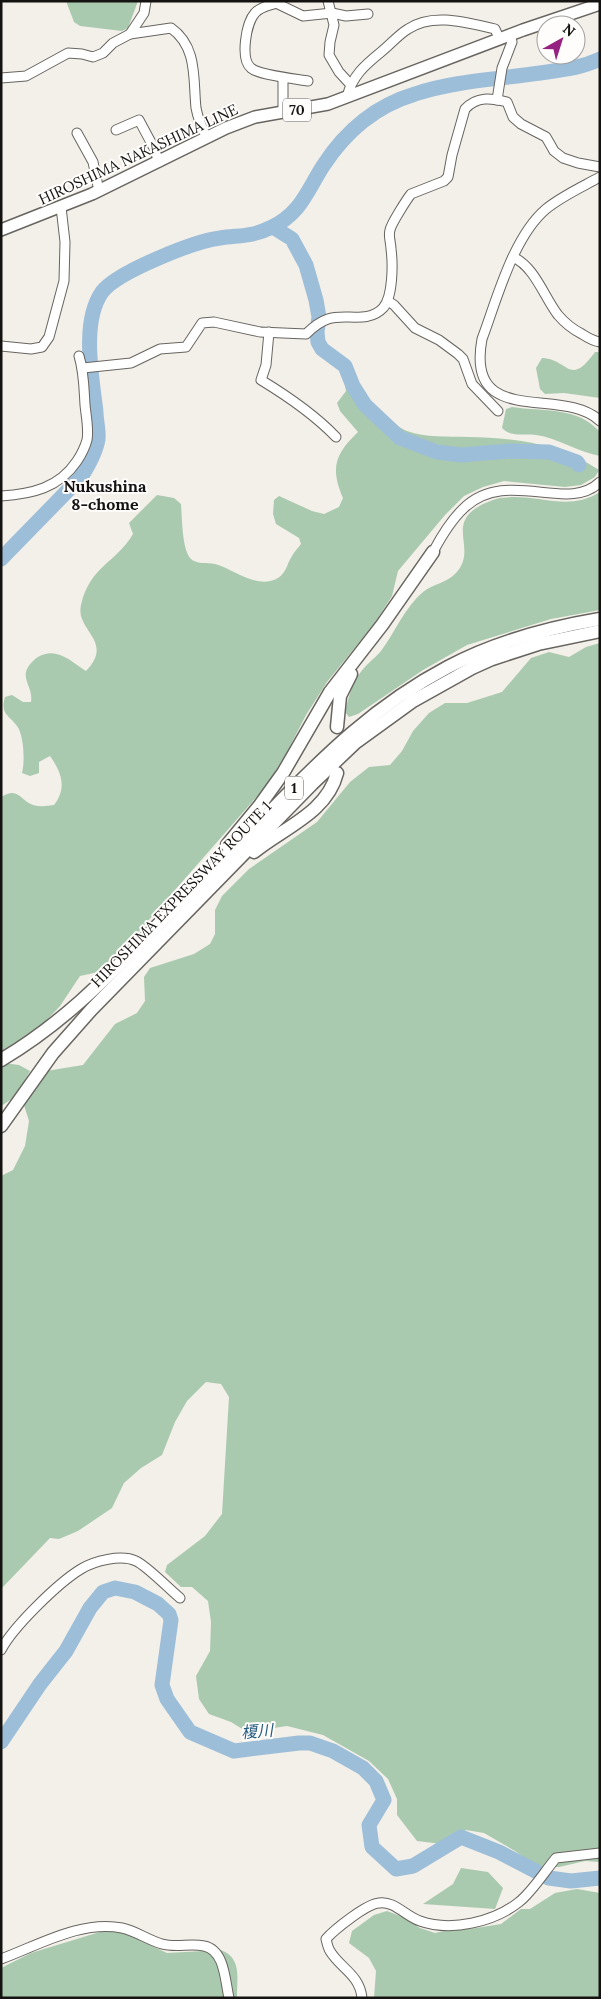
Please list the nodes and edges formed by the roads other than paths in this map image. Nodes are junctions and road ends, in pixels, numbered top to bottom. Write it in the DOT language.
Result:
graph roads {
  1 [pos="146,1"];
  2 [pos="328,1"];
  3 [pos="600,4"];
  4 [pos="583,6"];
  5 [pos="332,13"];
  6 [pos="368,14"];
  7 [pos="130,34"];
  8 [pos="505,36"];
  9 [pos="1,78"];
  10 [pos="283,78"];
  11 [pos="308,81"];
  12 [pos="350,84"];
  13 [pos="348,97"];
  14 [pos="498,98"];
  15 [pos="283,112"];
  16 [pos="116,130"];
  17 [pos="77,133"];
  18 [pos="207,138"];
  19 [pos="158,162"];
  20 [pos="600,166"];
  21 [pos="600,177"];
  22 [pos="98,191"];
  23 [pos="61,207"];
  24 [pos="1,230"];
  25 [pos="513,257"];
  26 [pos="388,301"];
  27 [pos="269,332"];
  28 [pos="600,342"];
  29 [pos="1,346"];
  30 [pos="79,356"];
  31 [pos="84,368"];
  32 [pos="486,382"];
  33 [pos="478,389"];
  34 [pos="498,411"];
  35 [pos="600,421"];
  36 [pos="336,437"];
  37 [pos="600,482"];
  38 [pos="1,496"];
  39 [pos="432,552"];
  40 [pos="600,619"];
  41 [pos="600,631"];
  42 [pos="338,727"];
  43 [pos="337,773"];
  44 [pos="145,946"];
  45 [pos="1,1060"];
  46 [pos="1,1126"];
  47 [pos="180,1598"];
  48 [pos="1,1650"];
  49 [pos="600,1853"];
  50 [pos="1,1960"];
  51 [pos="229,1998"];
  52 [pos="362,1998"];
  1 -- 7 [label="street"];
  2 -- 5 [label="street"];
  3 -- 4 [label="main road, HIROSHIMA NAKASHIMA LINE / 70"];
  4 -- 8 [label="main road, HIROSHIMA NAKASHIMA LINE / 70"];
  5 -- 6 [label="street"];
  5 -- 10 [label="street"];
  5 -- 12 [label="street"];
  7 -- 9 [label="street"];
  7 -- 18 [label="street"];
  8 -- 12 [label="street"];
  8 -- 13 [label="main road, HIROSHIMA NAKASHIMA LINE / 70"];
  8 -- 14 [label="street"];
  10 -- 11 [label="street"];
  10 -- 15 [label="street"];
  12 -- 13 [label="street"];
  13 -- 15 [label="main road, HIROSHIMA NAKASHIMA LINE / 70"];
  14 -- 20 [label="street"];
  14 -- 26 [label="street"];
  15 -- 18 [label="main road, HIROSHIMA NAKASHIMA LINE / 70"];
  16 -- 19 [label="street"];
  17 -- 22 [label="street"];
  18 -- 19 [label="main road, HIROSHIMA NAKASHIMA LINE / 70"];
  19 -- 22 [label="main road, HIROSHIMA NAKASHIMA LINE / 70"];
  21 -- 25 [label="street"];
  22 -- 23 [label="main road, HIROSHIMA NAKASHIMA LINE / 70"];
  23 -- 24 [label="main road, HIROSHIMA NAKASHIMA LINE / 70"];
  23 -- 29 [label="street"];
  25 -- 28 [label="street"];
  25 -- 32 [label="street"];
  26 -- 27 [label="street"];
  26 -- 33 [label="street"];
  27 -- 31 [label="street"];
  27 -- 36 [label="street"];
  30 -- 31 [label="street"];
  31 -- 38 [label="street"];
  32 -- 33 [label="street"];
  32 -- 35 [label="street"];
  33 -- 34 [label="street"];
  37 -- 39 [label="street"];
  39 -- 42 [label="highway"];
  39 -- 44 [label="highway"];
  40 -- 44 [label="highway, HIROSHIMA EXPRESSWAY ROUTE 1 / 1"];
  41 -- 44 [label="highway, HIROSHIMA EXPRESSWAY ROUTE 1 / 1"];
  43 -- 44 [label="highway"];
  44 -- 45 [label="highway, HIROSHIMA EXPRESSWAY ROUTE 1 / 1"];
  44 -- 46 [label="highway, HIROSHIMA EXPRESSWAY ROUTE 1 / 1"];
  47 -- 48 [label="street"];
  49 -- 52 [label="street"];
  50 -- 51 [label="street"];
}
